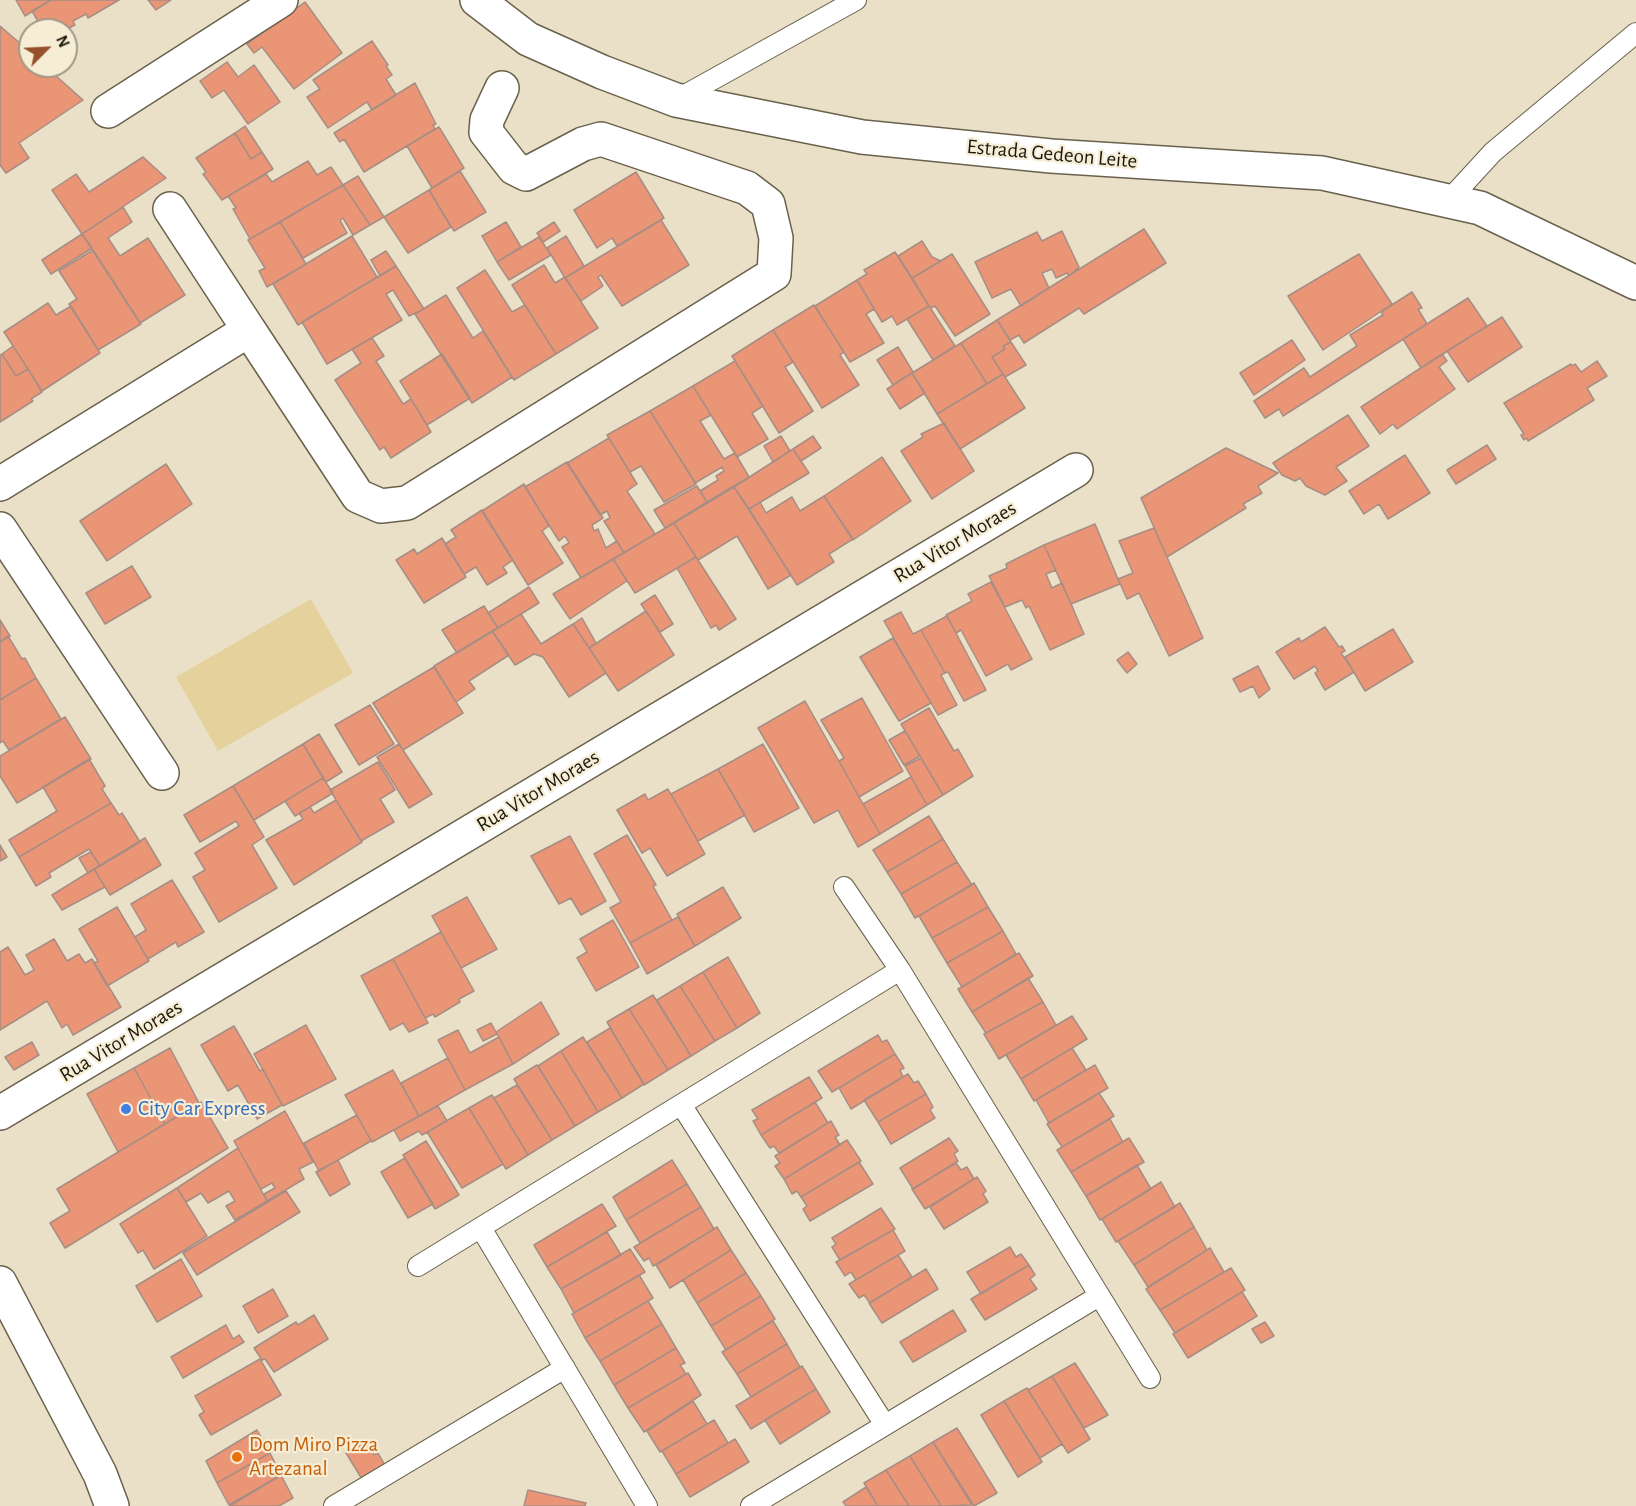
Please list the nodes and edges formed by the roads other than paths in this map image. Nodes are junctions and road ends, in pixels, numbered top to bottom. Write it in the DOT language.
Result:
graph roads {
  1 [pos="281,0"];
  2 [pos="477,0"];
  3 [pos="856,0"];
  4 [pos="1636,33"];
  5 [pos="502,88"];
  6 [pos="676,100"];
  7 [pos="108,111"];
  8 [pos="1448,201"];
  9 [pos="170,209"];
  10 [pos="1636,283"];
  11 [pos="249,330"];
  12 [pos="1076,470"];
  13 [pos="0,484"];
  14 [pos="0,529"];
  15 [pos="162,773"];
  16 [pos="844,887"];
  17 [pos="900,970"];
  18 [pos="682,1106"];
  19 [pos="0,1113"];
  20 [pos="481,1228"];
  21 [pos="418,1266"];
  22 [pos="0,1282"];
  23 [pos="1099,1296"];
  24 [pos="565,1368"];
  25 [pos="1150,1378"];
  26 [pos="885,1425"];
  27 [pos="99,1473"];
  28 [pos="112,1506"];
  29 [pos="123,1506"];
  30 [pos="334,1506"];
  31 [pos="647,1506"];
  32 [pos="751,1506"];
  1 -- 7 [label="street"];
  2 -- 6 [label="street, Estrada Gedeon Leite"];
  3 -- 6 [label="lane"];
  4 -- 8 [label="lane"];
  5 -- 11 [label="street"];
  6 -- 8 [label="street, Estrada Gedeon Leite"];
  8 -- 10 [label="street, Estrada Gedeon Leite"];
  9 -- 11 [label="street"];
  11 -- 13 [label="street"];
  12 -- 19 [label="street, Rua Vitor Moraes"];
  14 -- 15 [label="street"];
  16 -- 17 [label="lane"];
  17 -- 18 [label="lane"];
  17 -- 23 [label="lane"];
  18 -- 20 [label="lane"];
  18 -- 26 [label="lane"];
  20 -- 21 [label="lane"];
  20 -- 24 [label="lane"];
  22 -- 27 [label="street"];
  23 -- 25 [label="lane"];
  23 -- 26 [label="lane"];
  24 -- 30 [label="lane"];
  24 -- 31 [label="lane"];
  26 -- 32 [label="lane"];
  27 -- 28 [label="street"];
  27 -- 29 [label="street"];
}
